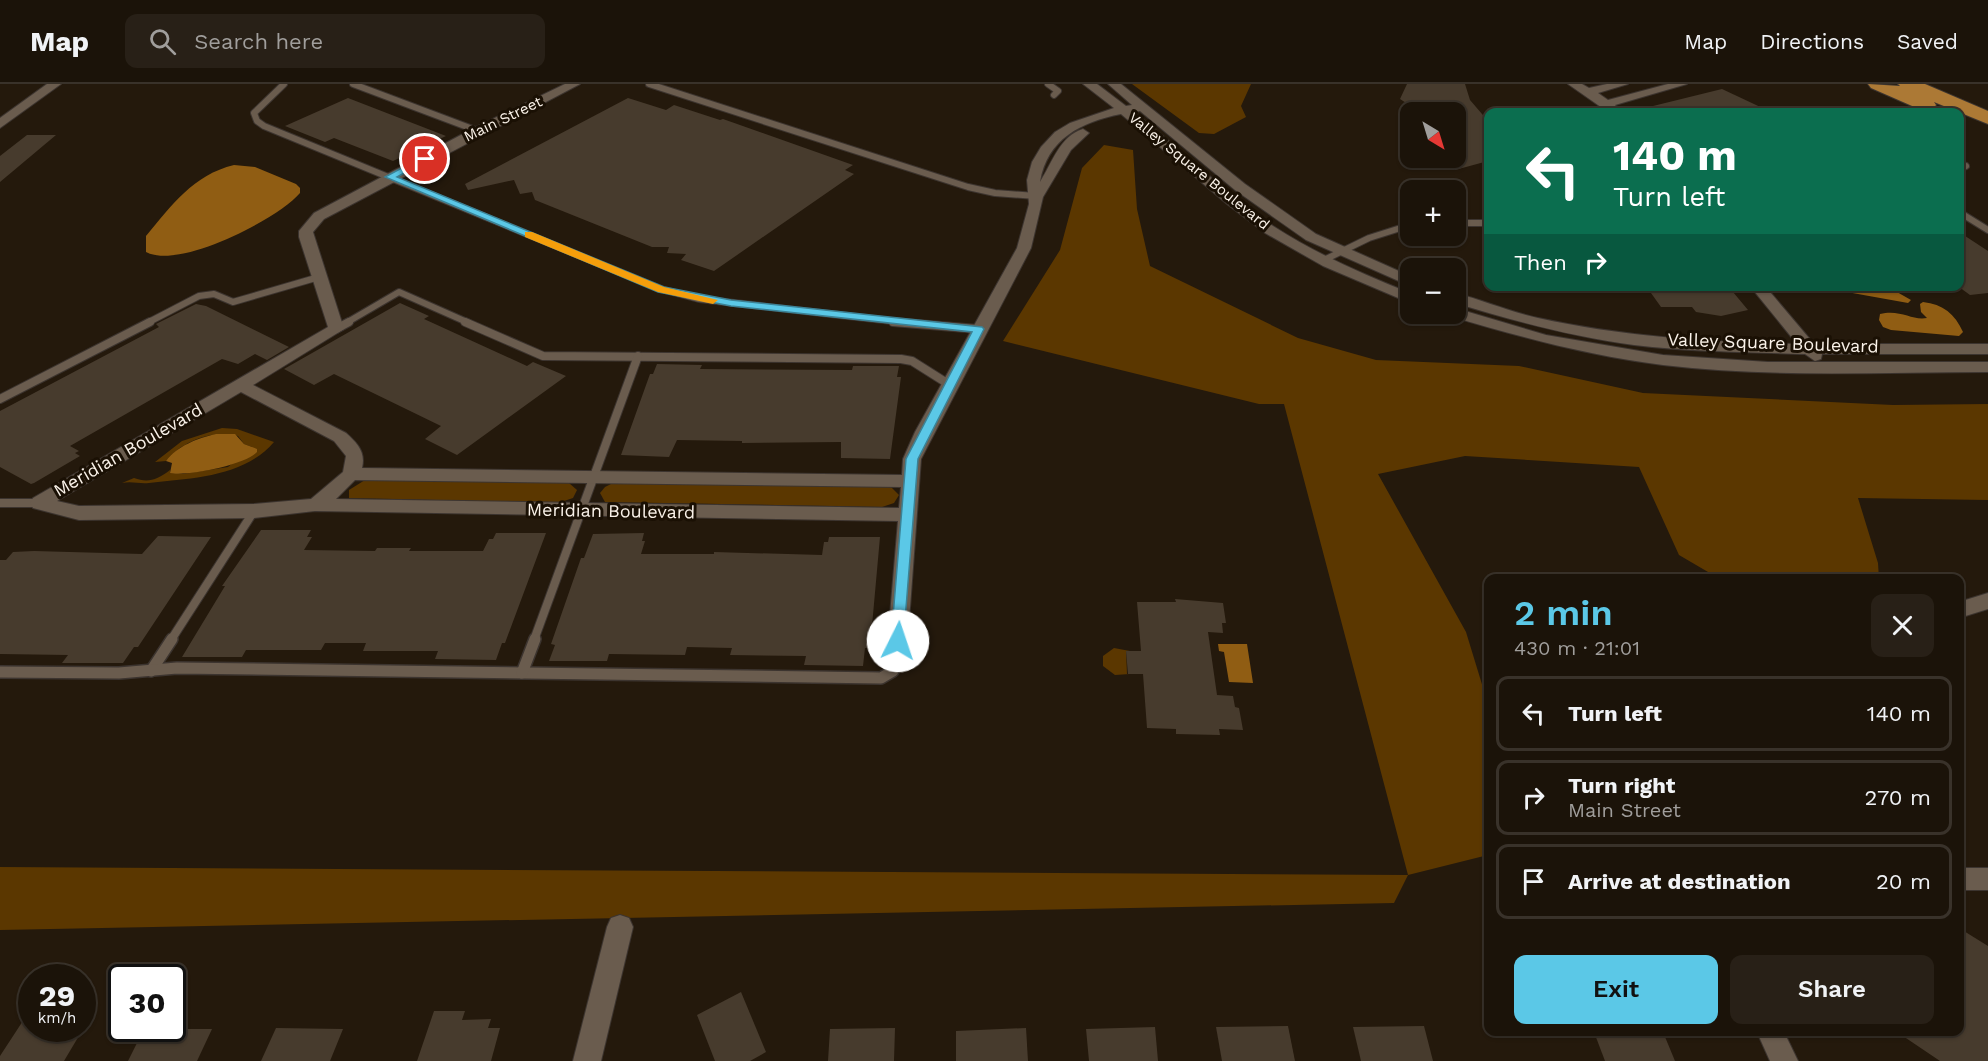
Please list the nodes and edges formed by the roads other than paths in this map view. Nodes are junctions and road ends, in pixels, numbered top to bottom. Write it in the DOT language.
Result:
graph roads {
  1 [pos="55,84"];
  2 [pos="284,84"];
  3 [pos="354,84"];
  4 [pos="574,84"];
  5 [pos="649,84"];
  6 [pos="1048,84"];
  7 [pos="1089,84"];
  8 [pos="1114,84"];
  9 [pos="1574,84"];
  10 [pos="1622,84"];
  11 [pos="1681,84"];
  12 [pos="1878,84"];
  13 [pos="1908,84"];
  14 [pos="1588,92"];
  15 [pos="1054,95"];
  16 [pos="1143,107"];
  17 [pos="1610,108"];
  18 [pos="1935,108"];
  19 [pos="1125,112"];
  20 [pos="1988,118"];
  21 [pos="1964,121"];
  22 [pos="0,124"];
  23 [pos="478,131"];
  24 [pos="1988,131"];
  25 [pos="390,177"];
  26 [pos="1036,196"];
  27 [pos="1964,215"];
  28 [pos="1466,223"];
  29 [pos="1484,223"];
  30 [pos="1400,228"];
  31 [pos="1988,230"];
  32 [pos="1341,252"];
  33 [pos="1324,260"];
  34 [pos="319,277"];
  35 [pos="1400,278"];
  36 [pos="1761,291"];
  37 [pos="1400,294"];
  38 [pos="1466,301"];
  39 [pos="1466,316"];
  40 [pos="336,329"];
  41 [pos="978,329"];
  42 [pos="1988,349"];
  43 [pos="1809,350"];
  44 [pos="638,356"];
  45 [pos="1822,366"];
  46 [pos="1988,367"];
  47 [pos="241,385"];
  48 [pos="950,385"];
  49 [pos="0,399"];
  50 [pos="352,474"];
  51 [pos="592,476"];
  52 [pos="909,481"];
  53 [pos="39,502"];
  54 [pos="0,503"];
  55 [pos="315,506"];
  56 [pos="580,510"];
  57 [pos="254,512"];
  58 [pos="907,514"];
  59 [pos="1988,601"];
  60 [pos="1964,608"];
  61 [pos="896,662"];
  62 [pos="151,671"];
  63 [pos="0,672"];
  64 [pos="522,673"];
  65 [pos="1964,879"];
  66 [pos="1988,879"];
  67 [pos="620,927"];
  68 [pos="1772,1036"];
  69 [pos="587,1061"];
  70 [pos="1784,1061"];
  1 -- 22 [label="street"];
  2 -- 25 [label="lane"];
  3 -- 23 [label="lane"];
  4 -- 23 [label="street, Main Street"];
  5 -- 26 [label="lane"];
  6 -- 15 [label="lane"];
  7 -- 19 [label="street, Valley Square Boulevard"];
  8 -- 16 [label="street, Valley Square Boulevard"];
  9 -- 14 [label="street"];
  10 -- 14 [label="street"];
  11 -- 17 [label="street"];
  12 -- 18 [label="highway"];
  13 -- 20 [label="highway"];
  14 -- 17 [label="street"];
  16 -- 19 [label="street"];
  16 -- 32 [label="street, Valley Square Boulevard"];
  19 -- 26 [label="street"];
  19 -- 33 [label="street, Valley Square Boulevard"];
  21 -- 24 [label="highway"];
  23 -- 25 [label="street, Main Street"];
  25 -- 34 [label="street, Main Street"];
  25 -- 41 [label="lane"];
  26 -- 41 [label="street"];
  27 -- 31 [label="lane"];
  28 -- 29 [label="lane"];
  30 -- 32 [label="lane"];
  32 -- 33 [label="lane"];
  32 -- 35 [label="street, Valley Square Boulevard"];
  33 -- 37 [label="street, Valley Square Boulevard"];
  34 -- 40 [label="street, Main Street"];
  34 -- 49 [label="lane"];
  36 -- 43 [label="street"];
  38 -- 43 [label="street, Valley Square Boulevard"];
  39 -- 45 [label="street, Valley Square Boulevard"];
  40 -- 44 [label="lane"];
  40 -- 47 [label="street, Meridian Boulevard"];
  41 -- 48 [label="street"];
  42 -- 43 [label="street, Valley Square Boulevard"];
  43 -- 45 [label="street"];
  44 -- 48 [label="lane"];
  44 -- 51 [label="lane"];
  45 -- 46 [label="street, Valley Square Boulevard"];
  47 -- 50 [label="street"];
  47 -- 53 [label="street, Meridian Boulevard"];
  48 -- 52 [label="street"];
  50 -- 51 [label="street, Meridian Boulevard"];
  50 -- 55 [label="street"];
  51 -- 52 [label="street, Meridian Boulevard"];
  51 -- 56 [label="lane"];
  52 -- 58 [label="street"];
  53 -- 54 [label="lane"];
  53 -- 57 [label="street, Meridian Boulevard"];
  55 -- 56 [label="street, Meridian Boulevard"];
  55 -- 57 [label="street, Meridian Boulevard"];
  56 -- 58 [label="street, Meridian Boulevard"];
  56 -- 64 [label="lane"];
  57 -- 62 [label="lane"];
  58 -- 61 [label="street"];
  59 -- 60 [label="street"];
  61 -- 64 [label="lane"];
  62 -- 63 [label="lane"];
  62 -- 64 [label="lane"];
  65 -- 66 [label="street"];
  67 -- 69 [label="street"];
  68 -- 70 [label="street"];
}
